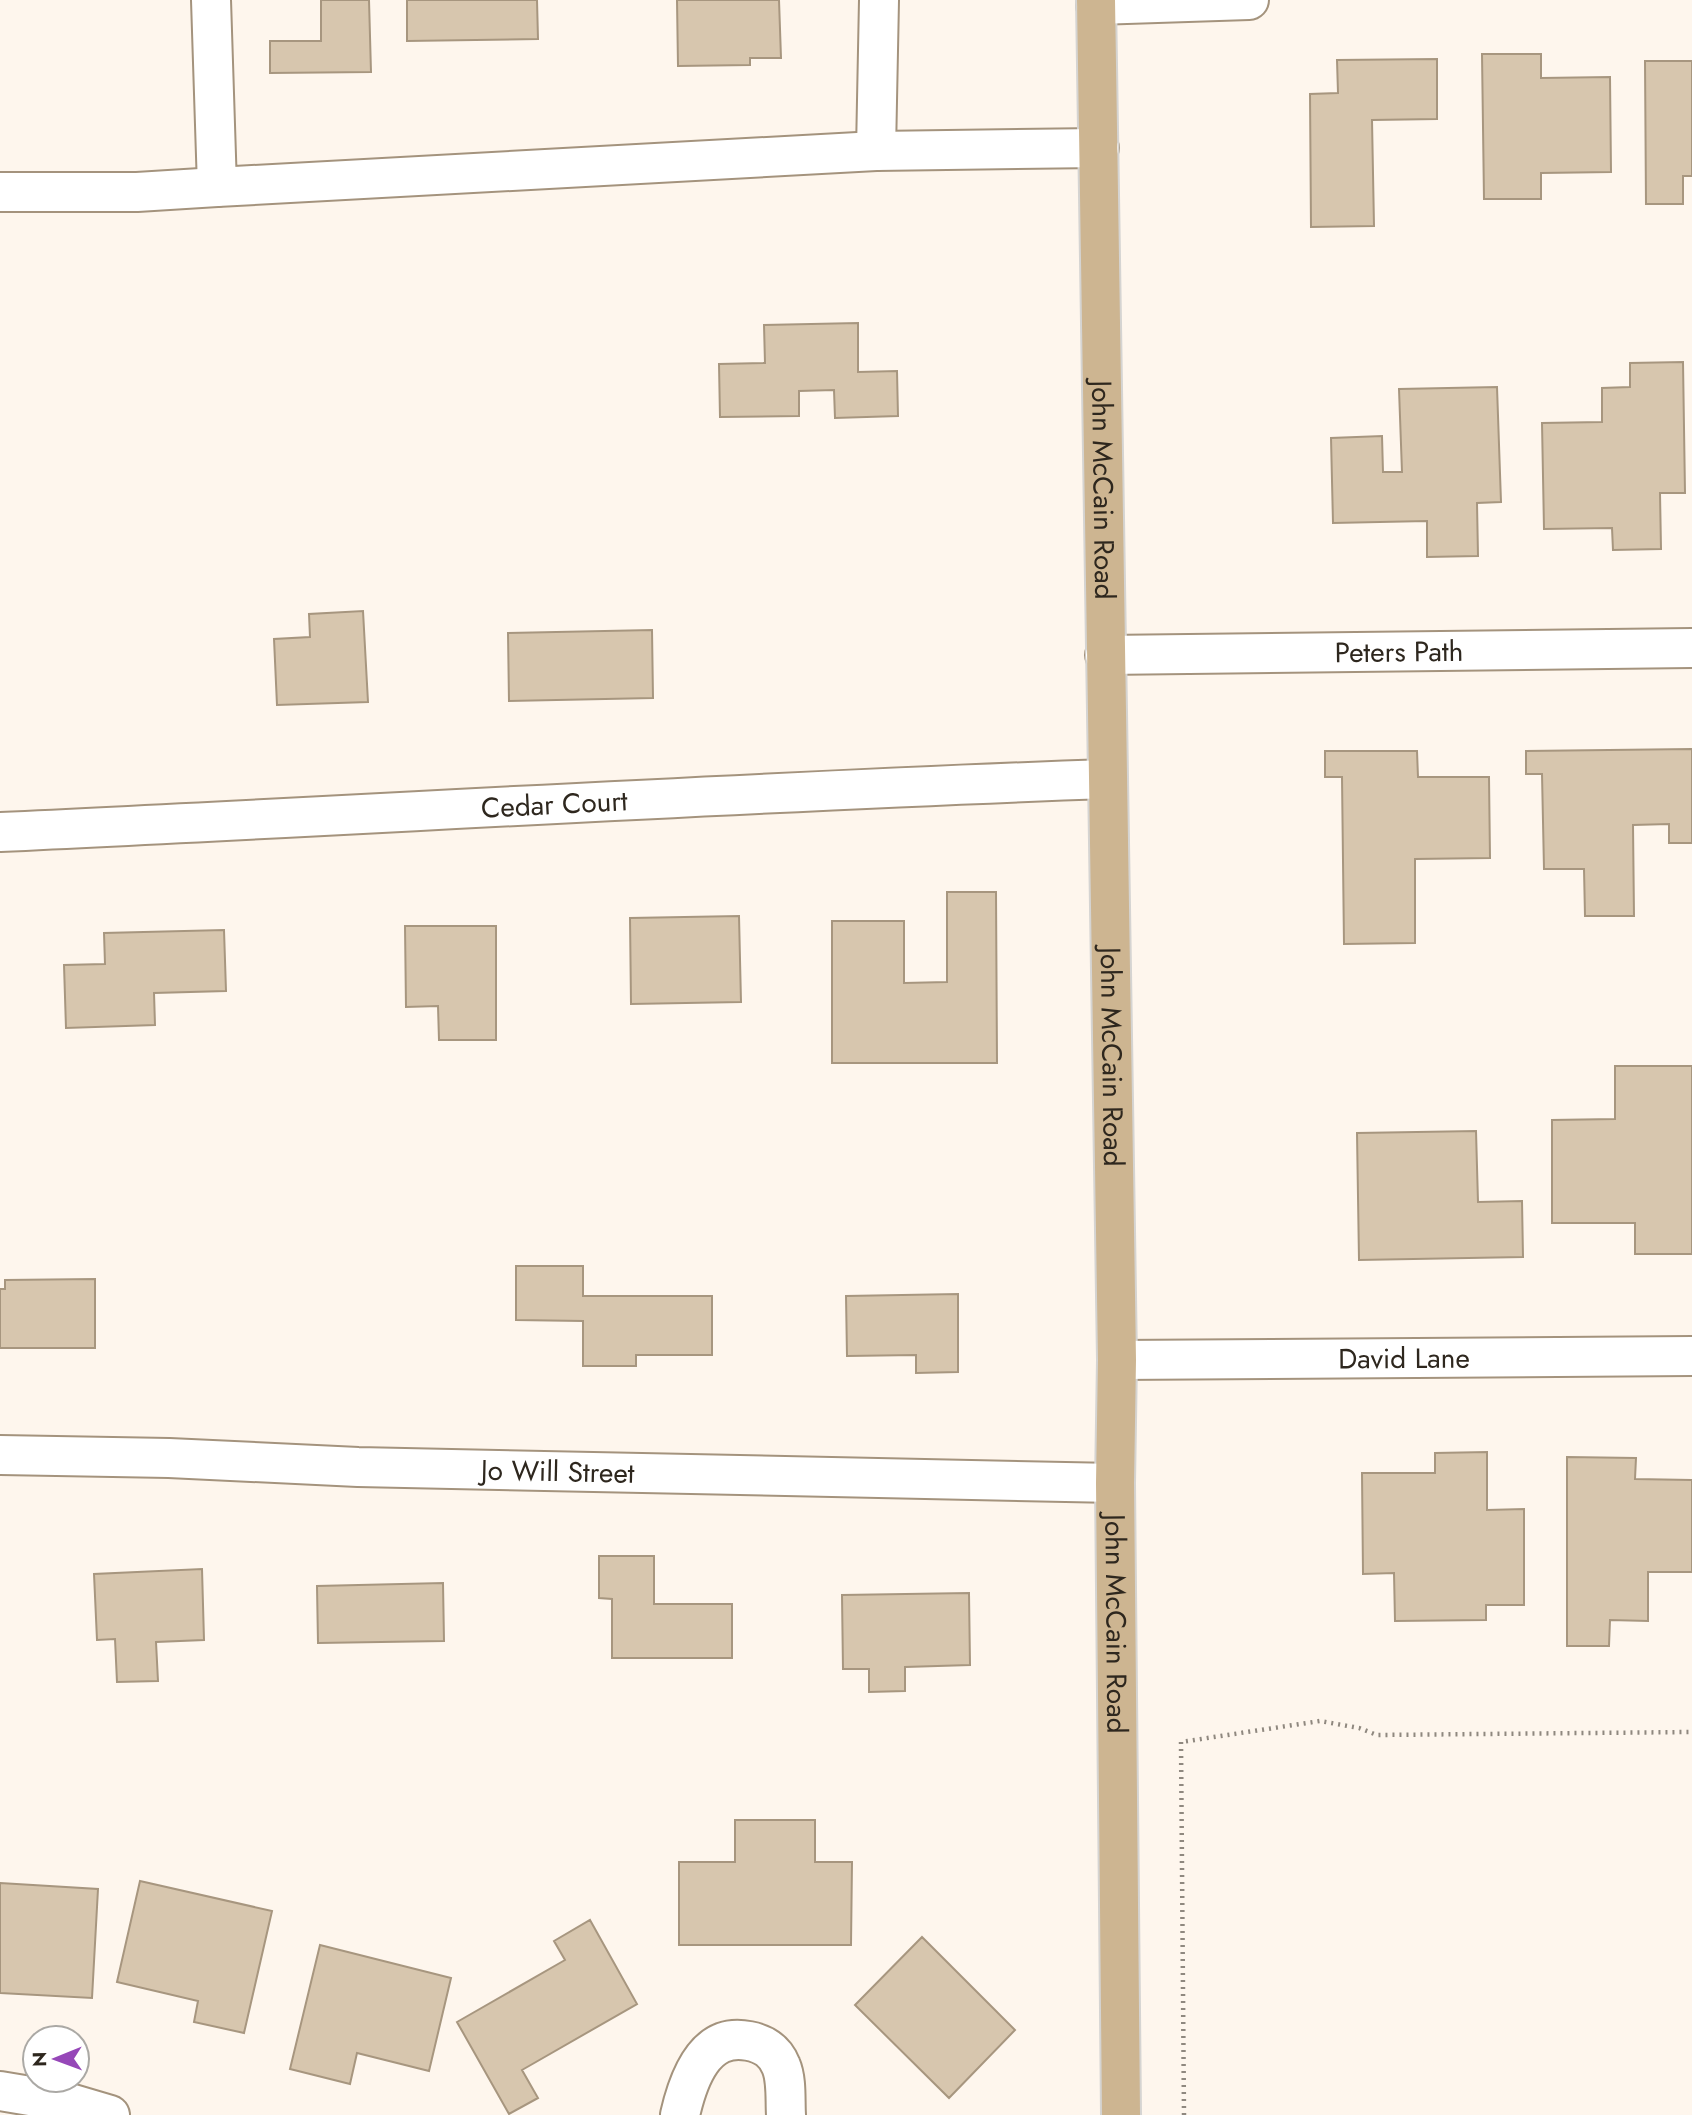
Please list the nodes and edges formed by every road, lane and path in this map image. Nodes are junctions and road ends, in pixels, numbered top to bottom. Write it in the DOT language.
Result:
graph roads {
  1 [pos="211,0"];
  2 [pos="879,0"];
  3 [pos="1249,0"];
  4 [pos="1096,3"];
  5 [pos="1099,148"];
  6 [pos="876,151"];
  7 [pos="217,187"];
  8 [pos="0,192"];
  9 [pos="1692,648"];
  10 [pos="1105,655"];
  11 [pos="1107,779"];
  12 [pos="0,832"];
  13 [pos="1692,1356"];
  14 [pos="1117,1360"];
  15 [pos="0,1455"];
  16 [pos="1115,1483"];
  17 [pos="1692,1732"];
  18 [pos="0,2091"];
  19 [pos="110,2115"];
  20 [pos="680,2115"];
  21 [pos="786,2115"];
  22 [pos="1121,2115"];
  23 [pos="1184,2115"];
  1 -- 7 [label="street"];
  2 -- 6 [label="street"];
  3 -- 4 [label="street"];
  4 -- 5 [label="main road, John McCain Road"];
  5 -- 6 [label="street"];
  5 -- 10 [label="main road, John McCain Road"];
  6 -- 7 [label="street"];
  7 -- 8 [label="street"];
  9 -- 10 [label="street, Peters Path"];
  10 -- 11 [label="main road, John McCain Road"];
  11 -- 12 [label="street, Cedar Court"];
  11 -- 14 [label="main road, John McCain Road"];
  13 -- 14 [label="street, David Lane"];
  14 -- 16 [label="main road, John McCain Road"];
  15 -- 16 [label="street, Jo Will Street"];
  16 -- 22 [label="main road, John McCain Road"];
  17 -- 23 [label="path"];
  18 -- 19 [label="street"];
  20 -- 21 [label="street"];
}
